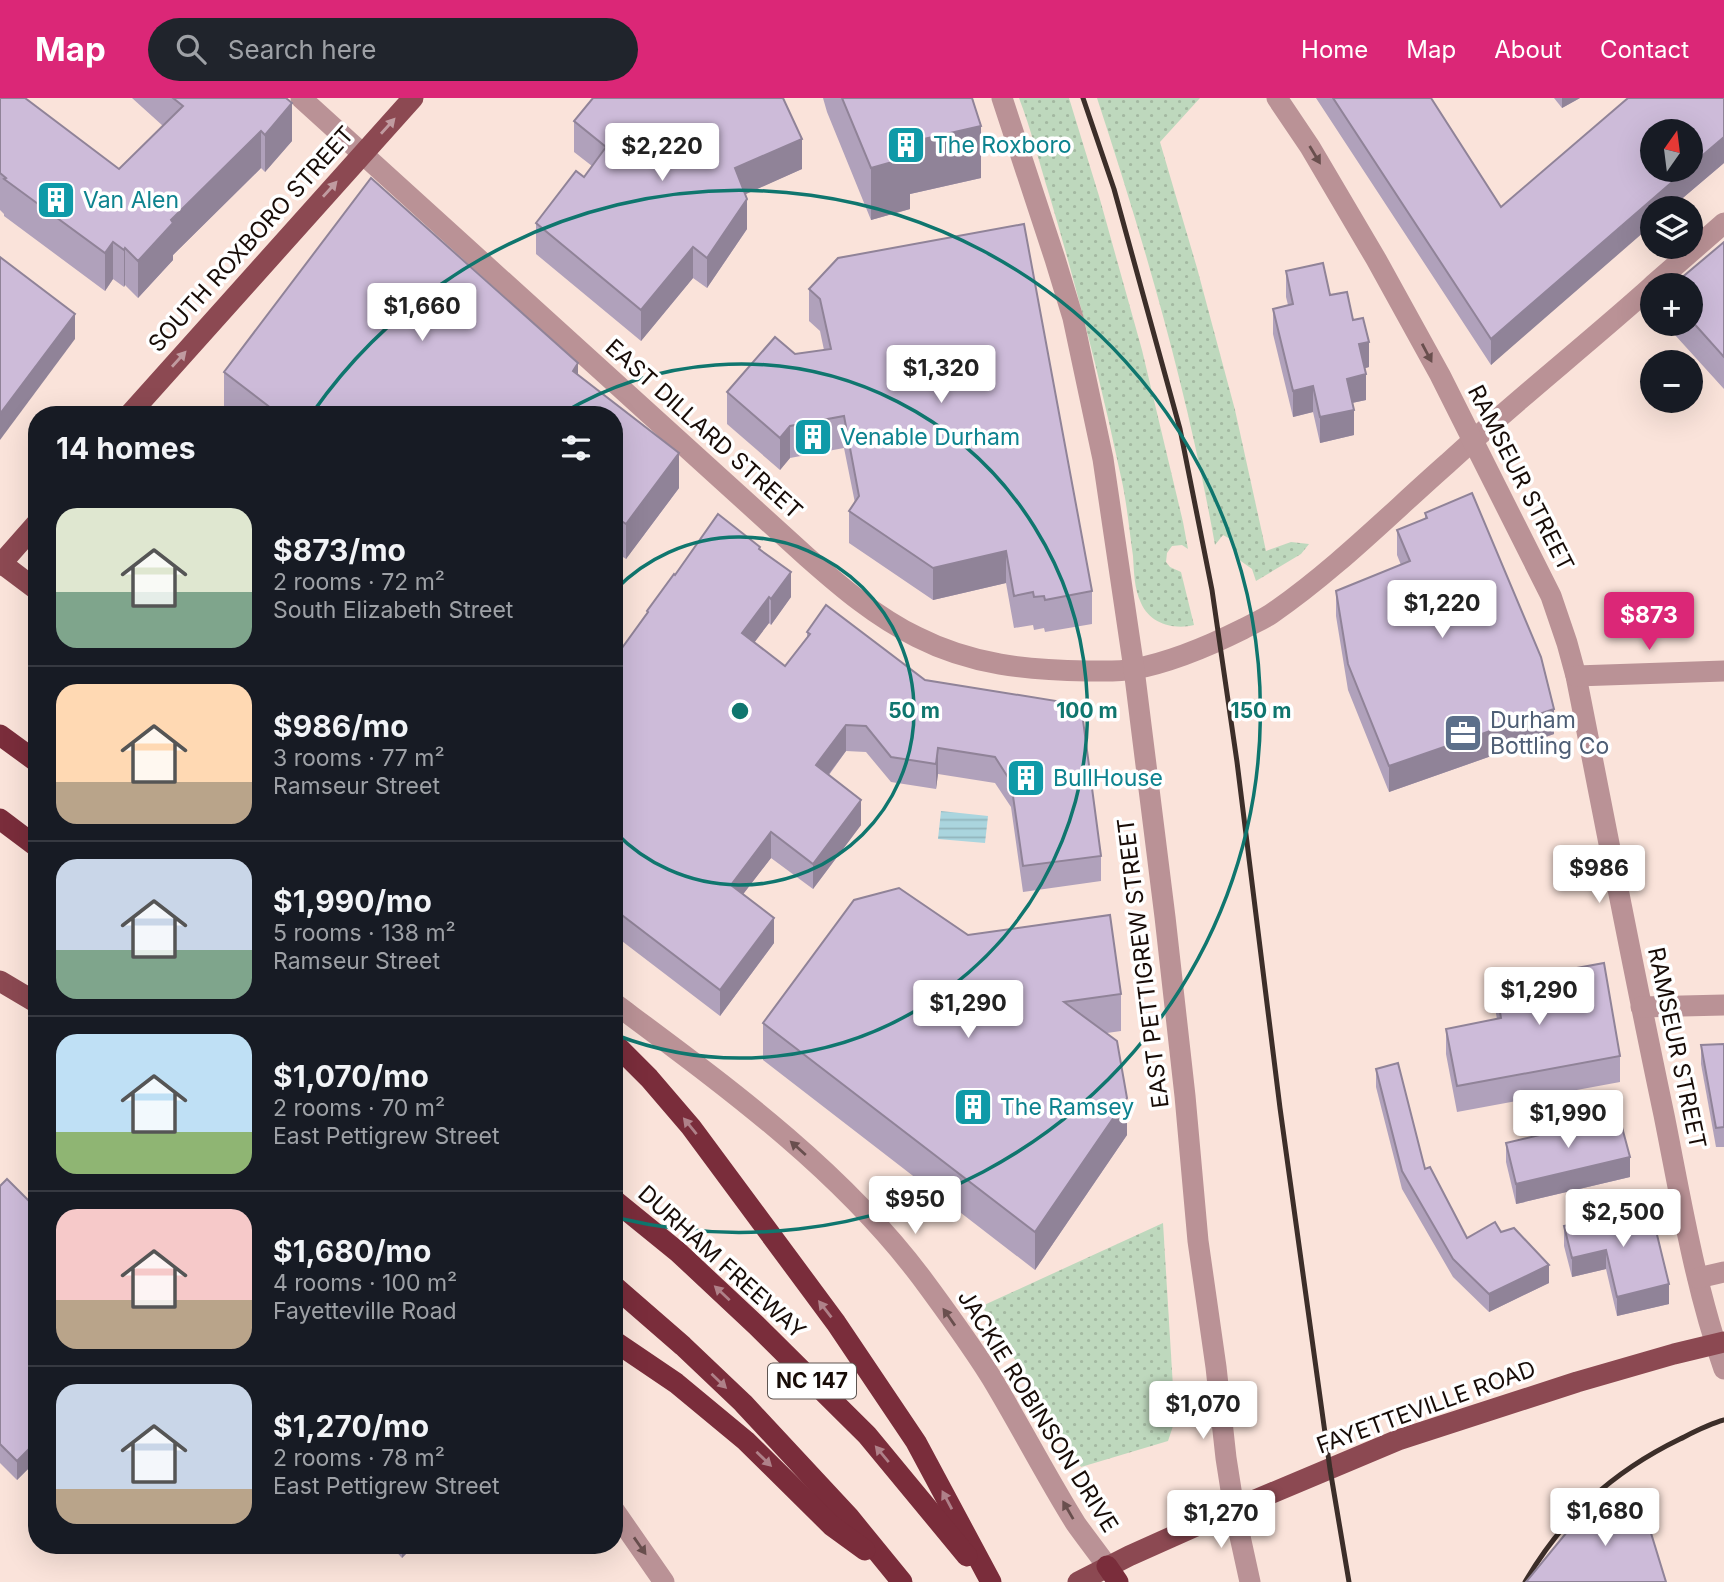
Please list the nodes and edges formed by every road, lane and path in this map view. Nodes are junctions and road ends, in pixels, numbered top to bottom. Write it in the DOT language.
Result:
graph roads {
  1 [pos="301,98"];
  2 [pos="413,98"];
  3 [pos="1002,98"];
  4 [pos="1278,98"];
  5 [pos="362,154"];
  6 [pos="1724,223"];
  7 [pos="1668,273"];
  8 [pos="1640,297"];
  9 [pos="137,406"];
  10 [pos="1472,440"];
  11 [pos="28,533"];
  12 [pos="0,564"];
  13 [pos="28,584"];
  14 [pos="1134,669"];
  15 [pos="1724,671"];
  16 [pos="1576,676"];
  17 [pos="0,735"];
  18 [pos="28,755"];
  19 [pos="0,819"];
  20 [pos="28,840"];
  21 [pos="0,981"];
  22 [pos="28,998"];
  23 [pos="1724,1005"];
  24 [pos="1641,1007"];
  25 [pos="623,1010"];
  26 [pos="623,1052"];
  27 [pos="623,1207"];
  28 [pos="1724,1272"];
  29 [pos="1698,1278"];
  30 [pos="623,1294"];
  31 [pos="1720,1343"];
  32 [pos="623,1347"];
  33 [pos="1724,1369"];
  34 [pos="1234,1509"];
  35 [pos="623,1523"];
  36 [pos="1113,1574"];
  37 [pos="897,1576"];
  38 [pos="664,1582"];
  39 [pos="989,1582"];
  40 [pos="1078,1582"];
  41 [pos="1250,1582"];
  1 -- 5 [label="street, EAST DILLARD STREET"];
  5 -- 2 [label="main road, SOUTH ROXBORO STREET, one-way"];
  3 -- 14 [label="street, EAST PETTIGREW STREET"];
  4 -- 10 [label="street, RAMSEUR STREET, one-way"];
  9 -- 5 [label="main road, SOUTH ROXBORO STREET, one-way"];
  5 -- 14 [label="street, EAST DILLARD STREET"];
  6 -- 7 [label="street, EAST DILLARD STREET"];
  8 -- 10 [label="street, EAST DILLARD STREET"];
  10 -- 14 [label="street, EAST DILLARD STREET"];
  10 -- 16 [label="street, RAMSEUR STREET"];
  11 -- 12 [label="main road"];
  12 -- 13 [label="main road"];
  14 -- 34 [label="street, EAST PETTIGREW STREET"];
  15 -- 16 [label="street"];
  16 -- 24 [label="street, RAMSEUR STREET"];
  17 -- 18 [label="highway"];
  19 -- 20 [label="highway"];
  21 -- 22 [label="main road"];
  23 -- 24 [label="street"];
  24 -- 29 [label="street, RAMSEUR STREET"];
  36 -- 25 [label="street, JACKIE ROBINSON DRIVE, one-way"];
  39 -- 26 [label="highway, one-way"];
  39 -- 27 [label="highway, DURHAM FREEWAY / NC 147, one-way"];
  28 -- 29 [label="street"];
  29 -- 31 [label="street, RAMSEUR STREET"];
  30 -- 37 [label="highway, NC 147, one-way"];
  31 -- 33 [label="street, RAMSEUR STREET"];
  31 -- 34 [label="main road, FAYETTEVILLE ROAD"];
  32 -- 37 [label="highway, one-way"];
  34 -- 36 [label="main road, FAYETTEVILLE ROAD"];
  34 -- 41 [label="street, EAST PETTIGREW STREET"];
  35 -- 38 [label="street, one-way"];
  36 -- 40 [label="main road, FAYETTEVILLE ROAD"];
}
